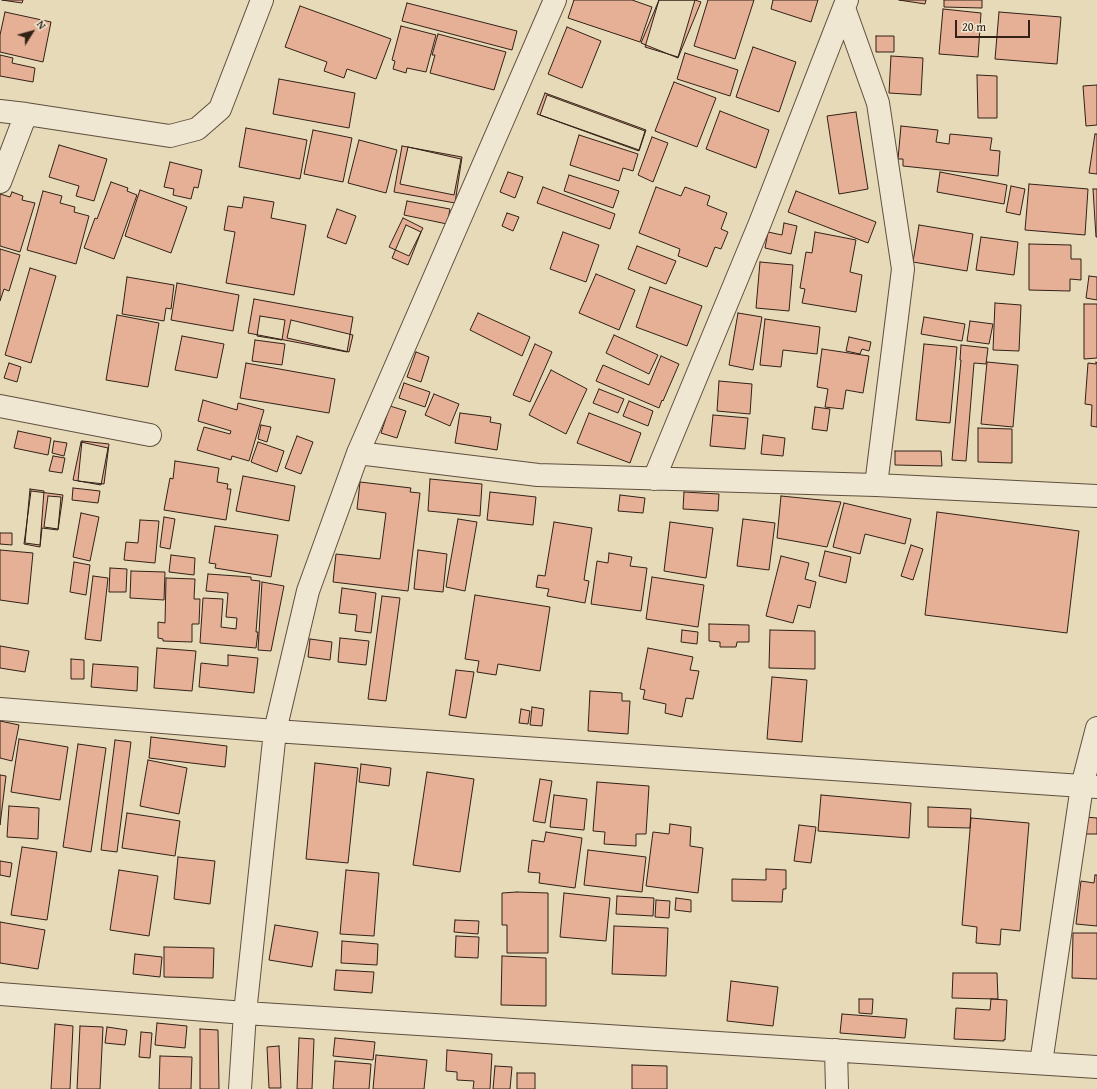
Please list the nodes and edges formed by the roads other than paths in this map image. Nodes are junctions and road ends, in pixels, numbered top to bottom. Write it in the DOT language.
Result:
graph roads {
  1 [pos="262,0"];
  2 [pos="555,0"];
  3 [pos="846,4"];
  4 [pos="0,111"];
  5 [pos="26,114"];
  6 [pos="0,182"];
  7 [pos="0,406"];
  8 [pos="150,435"];
  9 [pos="358,453"];
  10 [pos="654,479"];
  11 [pos="876,485"];
  12 [pos="1097,496"];
  13 [pos="0,709"];
  14 [pos="1097,728"];
  15 [pos="275,731"];
  16 [pos="1090,786"];
  17 [pos="0,994"];
  18 [pos="245,1013"];
  19 [pos="836,1050"];
  20 [pos="1041,1063"];
  21 [pos="1097,1067"];
  22 [pos="240,1089"];
  23 [pos="837,1089"];
  1 -- 5 [label="street"];
  2 -- 9 [label="street"];
  3 -- 10 [label="street"];
  3 -- 11 [label="street"];
  4 -- 5 [label="street"];
  5 -- 6 [label="street"];
  7 -- 8 [label="street"];
  9 -- 10 [label="street"];
  9 -- 15 [label="street"];
  10 -- 11 [label="street"];
  11 -- 12 [label="street"];
  13 -- 15 [label="street"];
  14 -- 16 [label="street"];
  15 -- 16 [label="street"];
  15 -- 18 [label="street"];
  16 -- 20 [label="street"];
  17 -- 18 [label="street"];
  18 -- 19 [label="street"];
  18 -- 22 [label="street"];
  19 -- 20 [label="street"];
  19 -- 23 [label="street"];
  20 -- 21 [label="street"];
}
